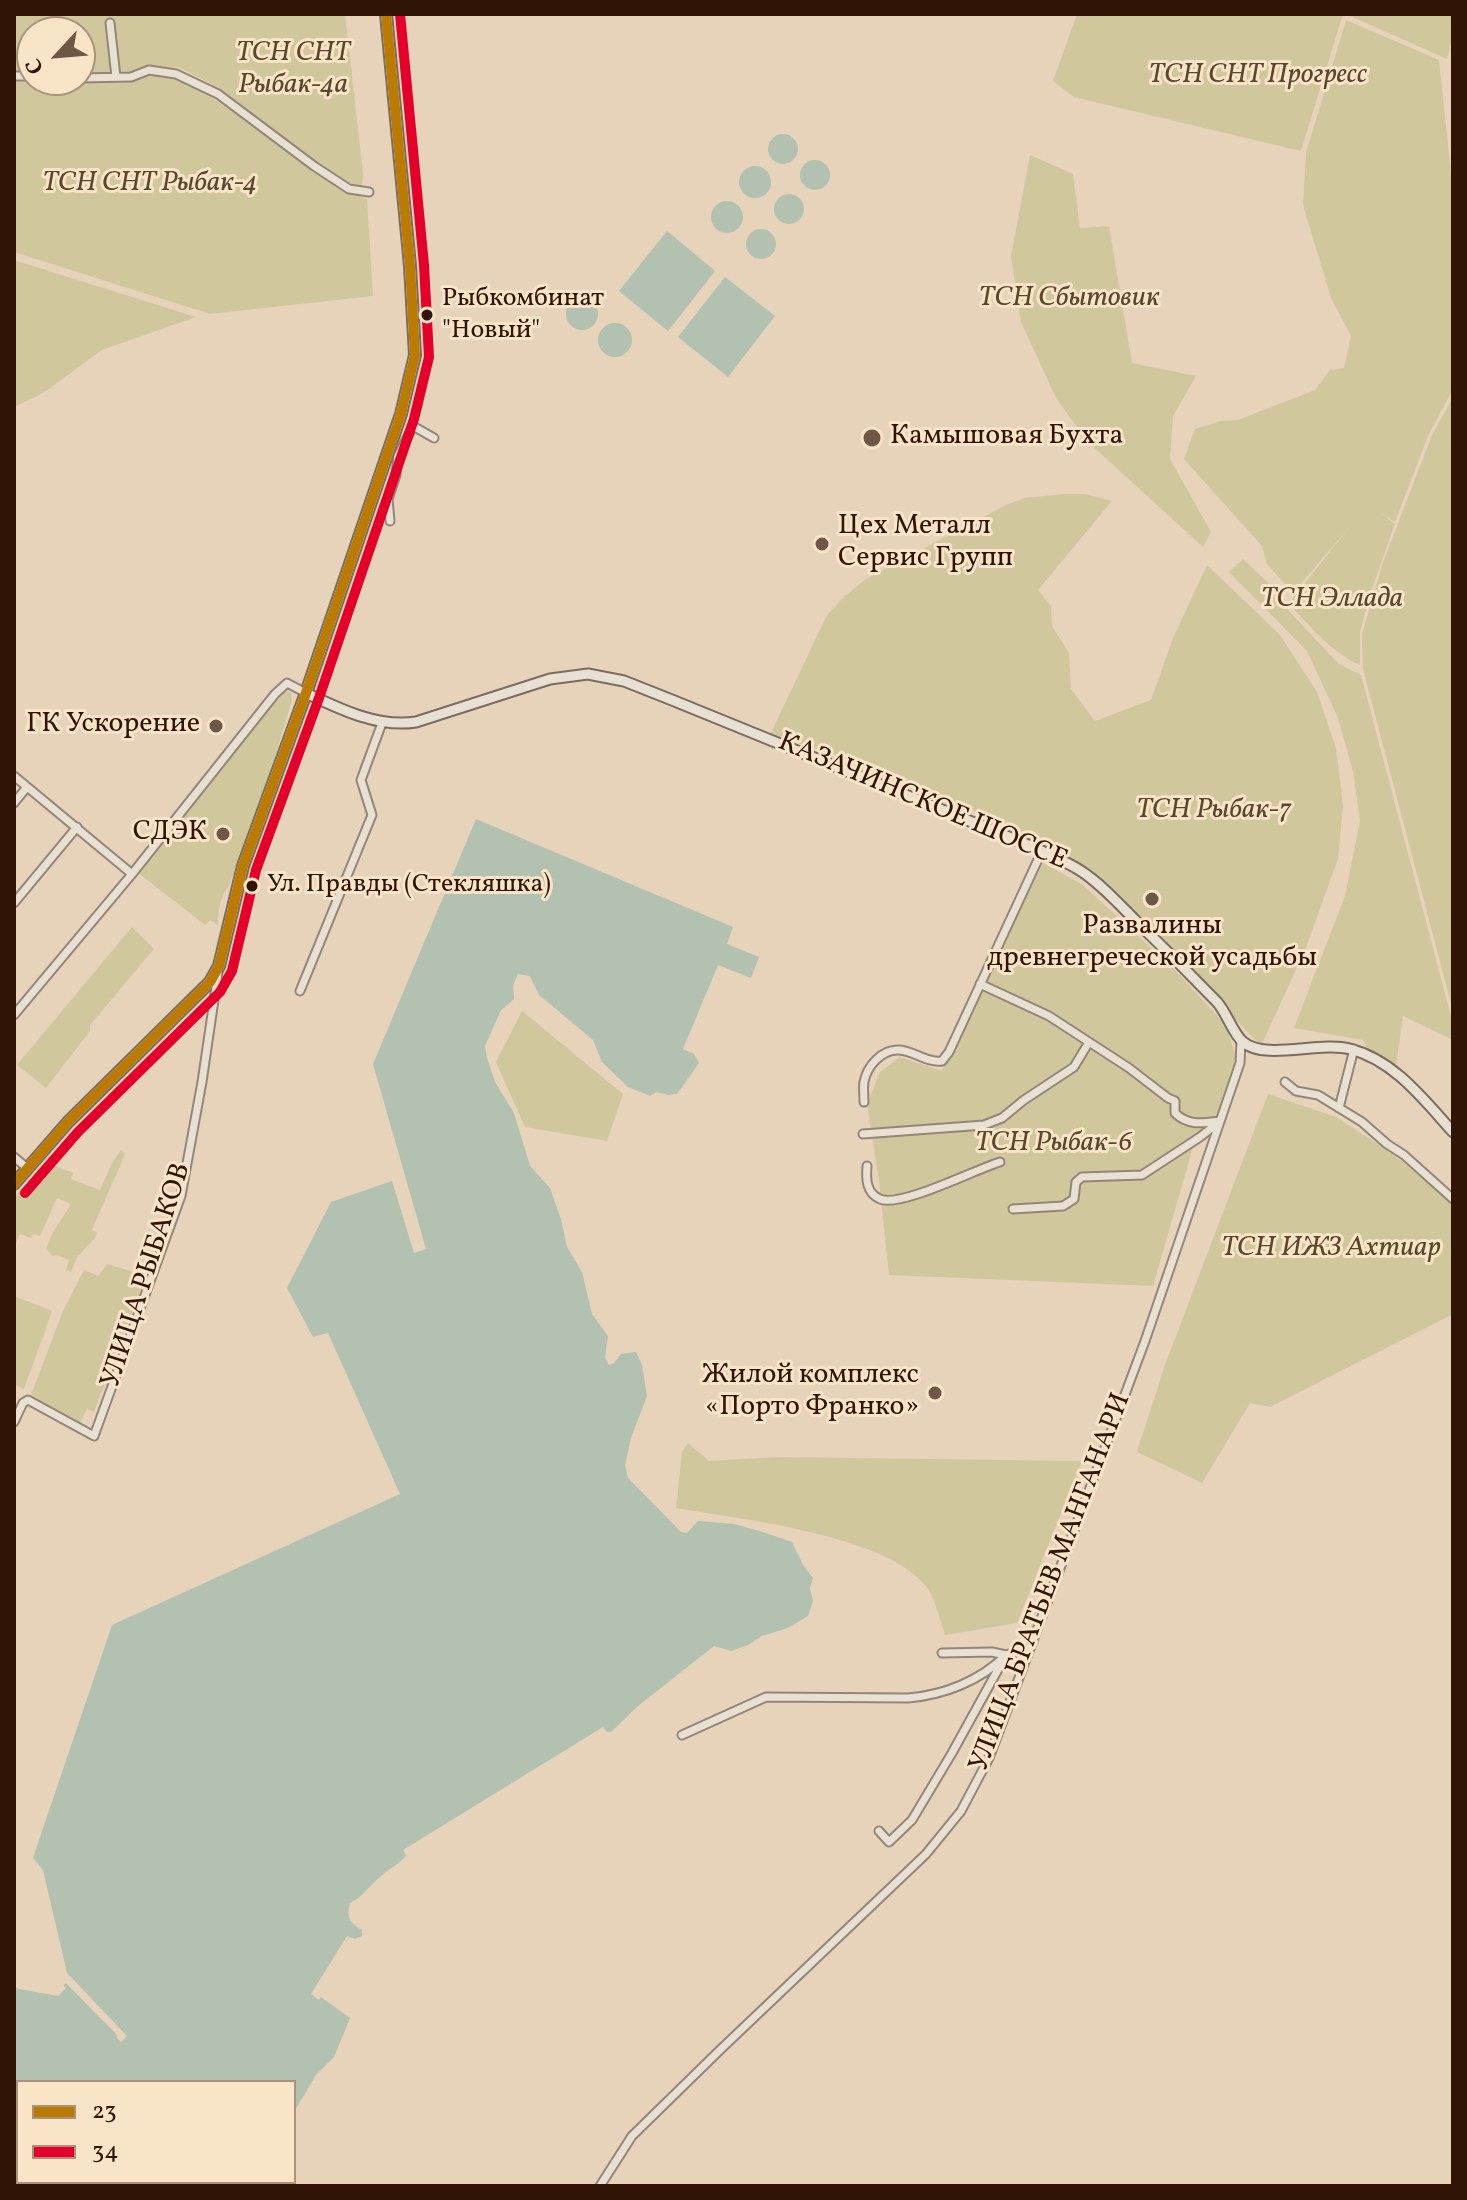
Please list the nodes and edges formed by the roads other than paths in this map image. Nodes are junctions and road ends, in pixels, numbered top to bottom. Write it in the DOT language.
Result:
graph roads {
  1 [pos="386,14"];
  2 [pos="110,23"];
  3 [pos="116,77"];
  4 [pos="96,78"];
  5 [pos="369,192"];
  6 [pos="434,438"];
  7 [pos="390,521"];
  8 [pos="306,693"];
  9 [pos="382,723"];
  10 [pos="14,776"];
  11 [pos="27,787"];
  12 [pos="14,803"];
  13 [pos="77,827"];
  14 [pos="1042,851"];
  15 [pos="132,874"];
  16 [pos="14,903"];
  17 [pos="219,966"];
  18 [pos="980,984"];
  19 [pos="300,991"];
  20 [pos="14,1015"];
  21 [pos="1241,1041"];
  22 [pos="1089,1042"];
  23 [pos="1354,1049"];
  24 [pos="1285,1082"];
  25 [pos="864,1102"];
  26 [pos="1339,1108"];
  27 [pos="1220,1121"];
  28 [pos="1453,1132"];
  29 [pos="863,1134"];
  30 [pos="14,1157"];
  31 [pos="1000,1162"];
  32 [pos="867,1166"];
  33 [pos="27,1168"];
  34 [pos="14,1184"];
  35 [pos="1453,1199"];
  36 [pos="1013,1209"];
  37 [pos="14,1422"];
  38 [pos="1029,1648"];
  39 [pos="942,1653"];
  40 [pos="1006,1655"];
  41 [pos="682,1735"];
  42 [pos="879,1831"];
  43 [pos="600,2186"];
  1 -- 8 [label="main road"];
  2 -- 3 [label="street"];
  3 -- 4 [label="street"];
  3 -- 5 [label="street"];
  6 -- 7 [label="street"];
  8 -- 9 [label="main road, КАЗАЧИНСКОЕ ШОССЕ"];
  8 -- 15 [label="street"];
  8 -- 17 [label="main road"];
  9 -- 14 [label="main road, КАЗАЧИНСКОЕ ШОССЕ"];
  9 -- 19 [label="street"];
  10 -- 11 [label="street"];
  11 -- 12 [label="street"];
  11 -- 13 [label="street"];
  13 -- 15 [label="street"];
  13 -- 16 [label="street"];
  14 -- 18 [label="street"];
  14 -- 21 [label="main road, КАЗАЧИНСКОЕ ШОССЕ"];
  15 -- 20 [label="street"];
  17 -- 33 [label="main road"];
  17 -- 37 [label="street, УЛИЦА РЫБАКОВ"];
  18 -- 22 [label="street"];
  18 -- 25 [label="street"];
  21 -- 23 [label="main road"];
  21 -- 27 [label="street, УЛИЦА БРАТЬЕВ МАНГАНАРИ"];
  22 -- 27 [label="street"];
  22 -- 29 [label="street"];
  23 -- 26 [label="street"];
  23 -- 28 [label="main road"];
  24 -- 26 [label="street"];
  26 -- 35 [label="street"];
  27 -- 36 [label="street"];
  27 -- 38 [label="street, УЛИЦА БРАТЬЕВ МАНГАНАРИ"];
  30 -- 33 [label="street"];
  31 -- 32 [label="street"];
  33 -- 34 [label="main road"];
  38 -- 40 [label="street"];
  38 -- 43 [label="street, УЛИЦА БРАТЬЕВ МАНГАНАРИ"];
  39 -- 40 [label="street"];
  40 -- 41 [label="street"];
  40 -- 42 [label="street"];
}
